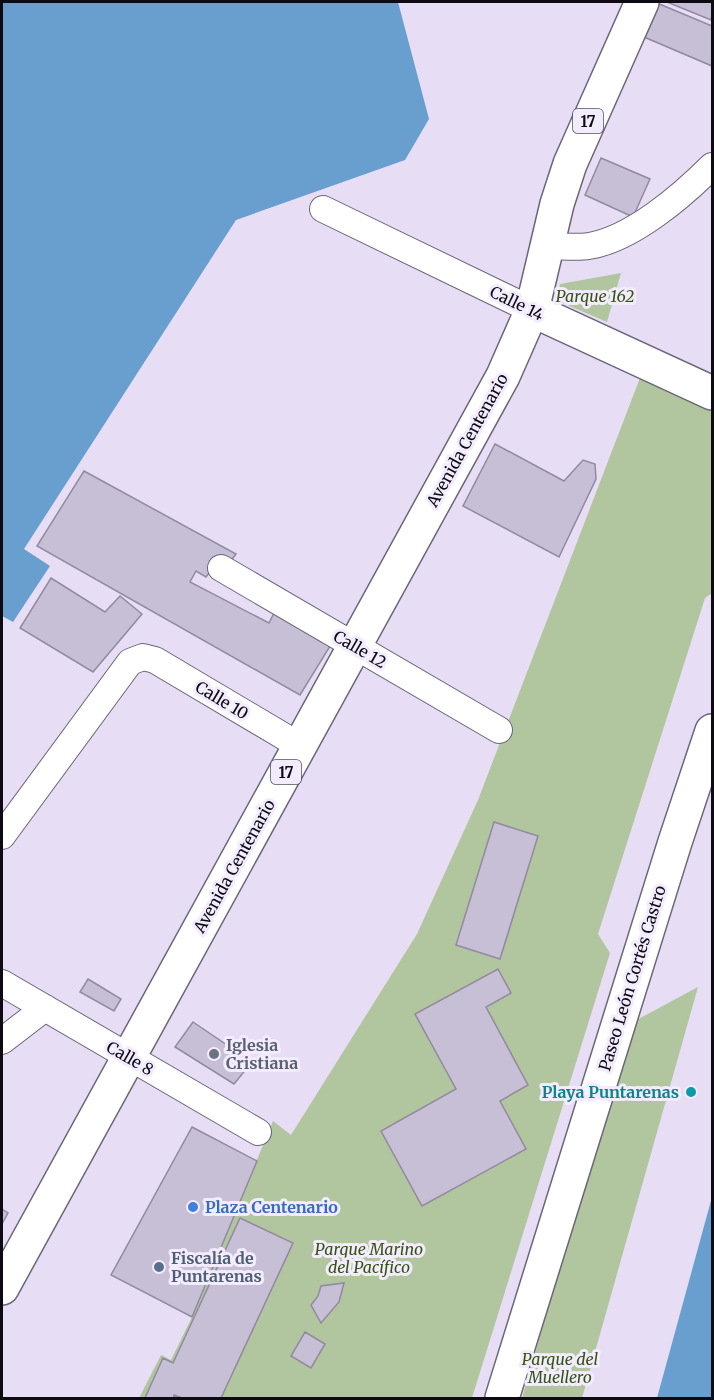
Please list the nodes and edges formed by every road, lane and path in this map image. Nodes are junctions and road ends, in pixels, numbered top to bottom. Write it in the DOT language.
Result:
graph roads {
  1 [pos="642,2"];
  2 [pos="712,166"];
  3 [pos="323,209"];
  4 [pos="547,246"];
  5 [pos="532,310"];
  6 [pos="712,393"];
  7 [pos="221,568"];
  8 [pos="355,646"];
  9 [pos="499,730"];
  10 [pos="712,731"];
  11 [pos="300,746"];
  12 [pos="2,836"];
  13 [pos="2,983"];
  14 [pos="45,1008"];
  15 [pos="2,1041"];
  16 [pos="128,1057"];
  17 [pos="258,1132"];
  18 [pos="2,1288"];
  19 [pos="502,1398"];
  1 -- 4 [label="main road, 17"];
  2 -- 4 [label="street"];
  3 -- 5 [label="street, Calle 14"];
  4 -- 5 [label="main road, Avenida Centenario / 17"];
  5 -- 6 [label="main road, Calle 14"];
  5 -- 8 [label="main road, Avenida Centenario / 17"];
  7 -- 8 [label="street, Calle 12"];
  8 -- 9 [label="street, Calle 12"];
  8 -- 11 [label="main road, Avenida Centenario / 17"];
  10 -- 19 [label="main road, Paseo León Cortés Castro"];
  11 -- 12 [label="street, Calle 10"];
  11 -- 16 [label="main road, Avenida Centenario / 17"];
  13 -- 14 [label="street, Calle 8"];
  14 -- 15 [label="street"];
  14 -- 16 [label="street, Calle 8"];
  16 -- 17 [label="street, Calle 8"];
  16 -- 18 [label="main road, Avenida Centenario / 17"];
}
